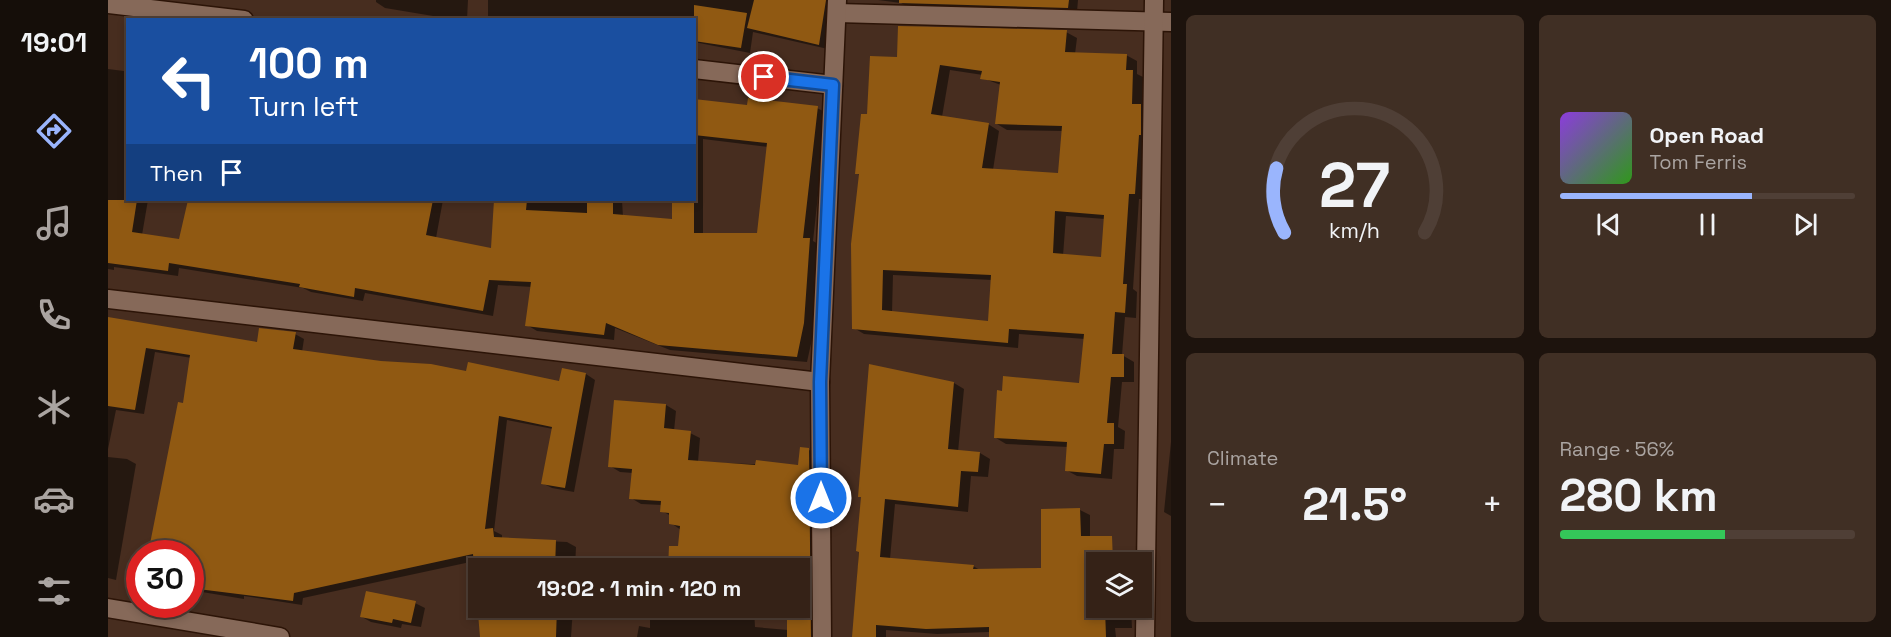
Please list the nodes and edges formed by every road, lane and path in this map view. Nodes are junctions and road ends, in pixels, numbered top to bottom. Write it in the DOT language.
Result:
graph roads {
  1 [pos="1154,0"];
  2 [pos="108,4"];
  3 [pos="837,6"];
  4 [pos="227,18"];
  5 [pos="1163,23"];
  6 [pos="696,69"];
  7 [pos="833,85"];
  8 [pos="108,299"];
  9 [pos="820,382"];
  10 [pos="108,608"];
  11 [pos="280,637"];
  12 [pos="822,637"];
  13 [pos="1145,637"];
  1 -- 5 [label="street"];
  2 -- 4 [label="street"];
  3 -- 5 [label="street"];
  3 -- 7 [label="street"];
  5 -- 13 [label="street"];
  6 -- 7 [label="street"];
  7 -- 9 [label="street"];
  8 -- 9 [label="street"];
  9 -- 12 [label="street"];
  10 -- 11 [label="street"];
}
